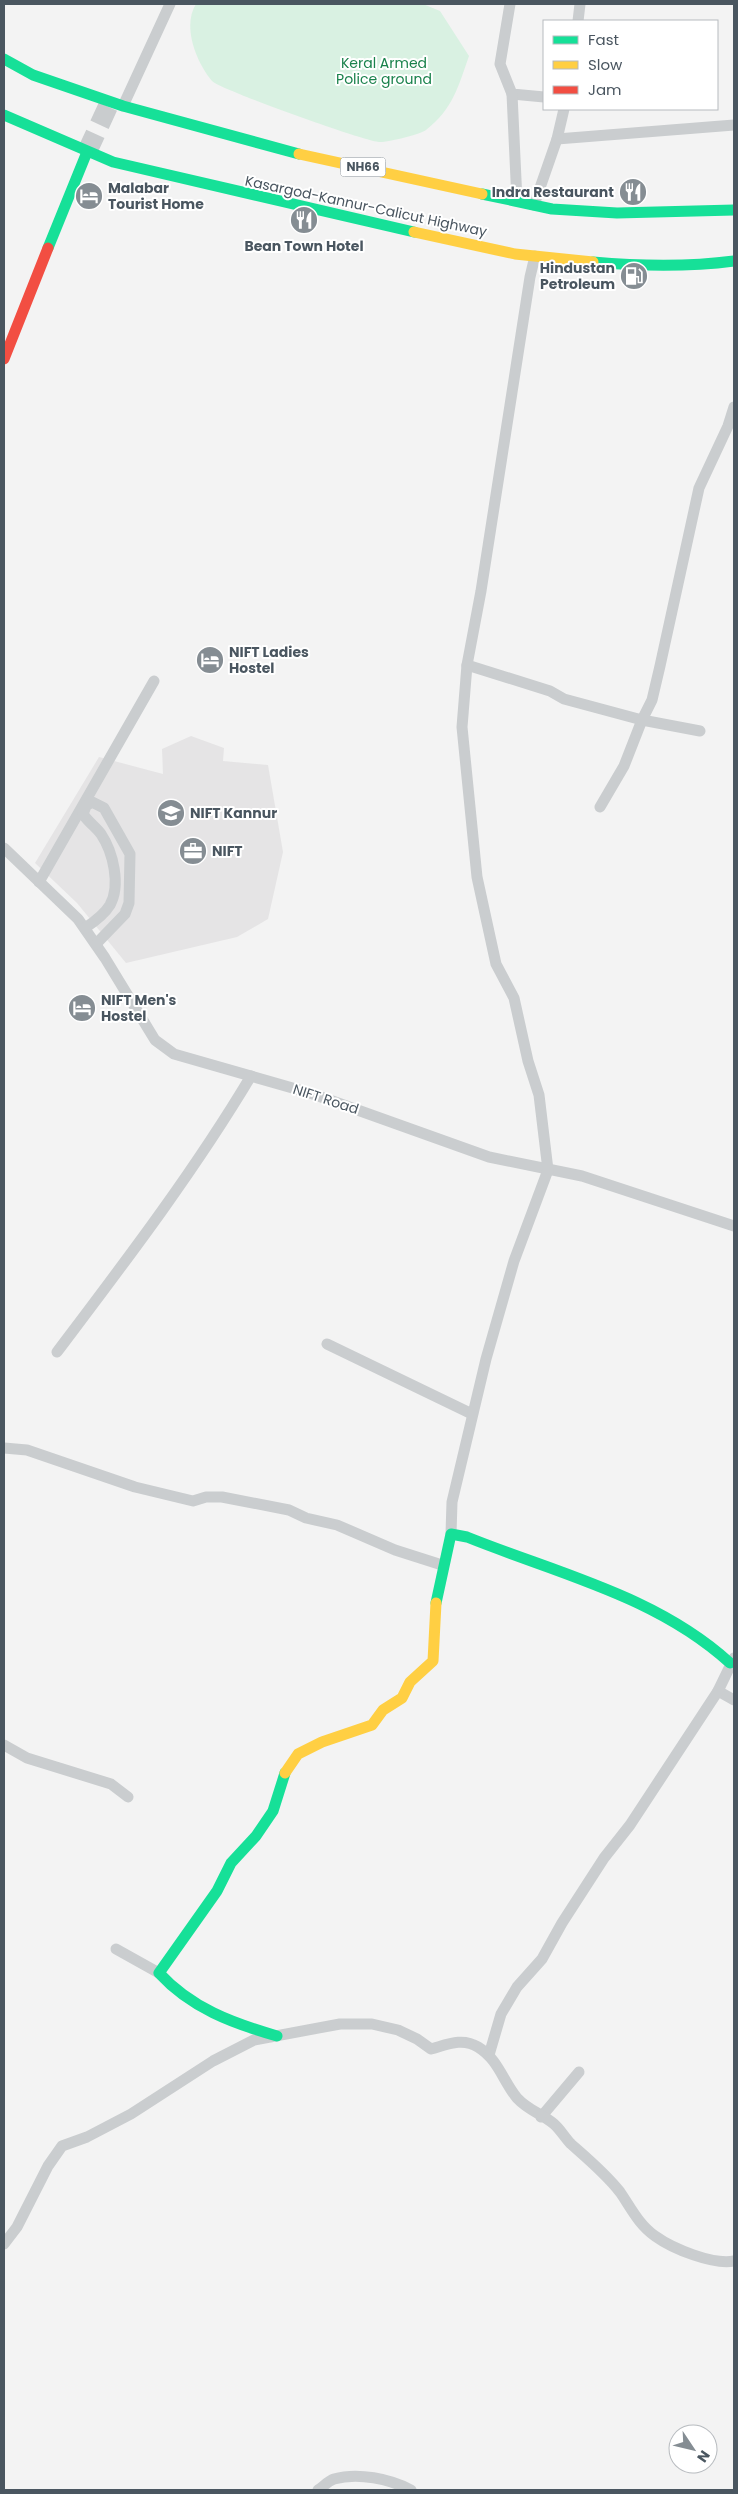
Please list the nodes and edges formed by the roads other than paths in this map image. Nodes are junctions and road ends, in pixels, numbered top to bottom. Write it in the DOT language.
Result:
graph roads {
  1 [pos="170,4"];
  2 [pos="510,4"];
  3 [pos="580,4"];
  4 [pos="578,20"];
  5 [pos="4,59"];
  6 [pos="512,94"];
  7 [pos="543,97"];
  8 [pos="122,106"];
  9 [pos="564,110"];
  10 [pos="4,115"];
  11 [pos="734,125"];
  12 [pos="557,139"];
  13 [pos="87,152"];
  14 [pos="517,201"];
  15 [pos="534,205"];
  16 [pos="734,210"];
  17 [pos="535,256"];
  18 [pos="734,261"];
  19 [pos="4,359"];
  20 [pos="734,407"];
  21 [pos="467,665"];
  22 [pos="154,681"];
  23 [pos="642,720"];
  24 [pos="700,731"];
  25 [pos="600,807"];
  26 [pos="4,848"];
  27 [pos="38,882"];
  28 [pos="85,928"];
  29 [pos="96,944"];
  30 [pos="251,1076"];
  31 [pos="548,1170"];
  32 [pos="734,1226"];
  33 [pos="326,1344"];
  34 [pos="57,1352"];
  35 [pos="472,1414"];
  36 [pos="4,1448"];
  37 [pos="451,1534"];
  38 [pos="442,1565"];
  39 [pos="732,1660"];
  40 [pos="718,1691"];
  41 [pos="734,1700"];
  42 [pos="4,1745"];
  43 [pos="128,1797"];
  44 [pos="116,1949"];
  45 [pos="159,1973"];
  46 [pos="277,2036"];
  47 [pos="489,2055"];
  48 [pos="579,2072"];
  49 [pos="541,2117"];
  50 [pos="4,2244"];
  51 [pos="734,2260"];
  52 [pos="318,2490"];
  53 [pos="411,2490"];
  1 -- 8 [label="street"];
  2 -- 6 [label="street"];
  3 -- 4 [label="street"];
  5 -- 8 [label="main road, NH66"];
  6 -- 7 [label="street"];
  6 -- 14 [label="street"];
  8 -- 14 [label="main road, NH66"];
  9 -- 12 [label="street"];
  10 -- 13 [label="main road, Kasargod-Kannur-Calicut Highway"];
  11 -- 12 [label="street"];
  12 -- 15 [label="street"];
  13 -- 17 [label="main road, Kasargod-Kannur-Calicut Highway"];
  13 -- 19 [label="main road"];
  14 -- 15 [label="main road, NH66"];
  15 -- 16 [label="main road, NH66"];
  17 -- 18 [label="main road, Kasargod-Kannur-Calicut Highway"];
  17 -- 21 [label="street"];
  20 -- 23 [label="street"];
  21 -- 23 [label="street"];
  21 -- 31 [label="street"];
  22 -- 27 [label="street"];
  23 -- 24 [label="street"];
  23 -- 25 [label="street"];
  26 -- 27 [label="street, NIFT Road"];
  27 -- 28 [label="street, NIFT Road"];
  28 -- 29 [label="street, NIFT Road"];
  28 -- 29 [label="street"];
  29 -- 30 [label="street, NIFT Road"];
  30 -- 31 [label="street, NIFT Road"];
  30 -- 34 [label="street"];
  31 -- 32 [label="street, NIFT Road"];
  31 -- 35 [label="street"];
  33 -- 35 [label="street"];
  35 -- 37 [label="street"];
  36 -- 38 [label="street"];
  37 -- 38 [label="main road"];
  37 -- 39 [label="main road"];
  38 -- 45 [label="main road"];
  39 -- 40 [label="street"];
  40 -- 41 [label="street"];
  40 -- 47 [label="street"];
  42 -- 43 [label="street"];
  44 -- 45 [label="street"];
  45 -- 46 [label="main road"];
  46 -- 47 [label="street"];
  46 -- 50 [label="street"];
  47 -- 49 [label="street"];
  48 -- 49 [label="street"];
  49 -- 51 [label="street"];
  52 -- 53 [label="street"];
}
